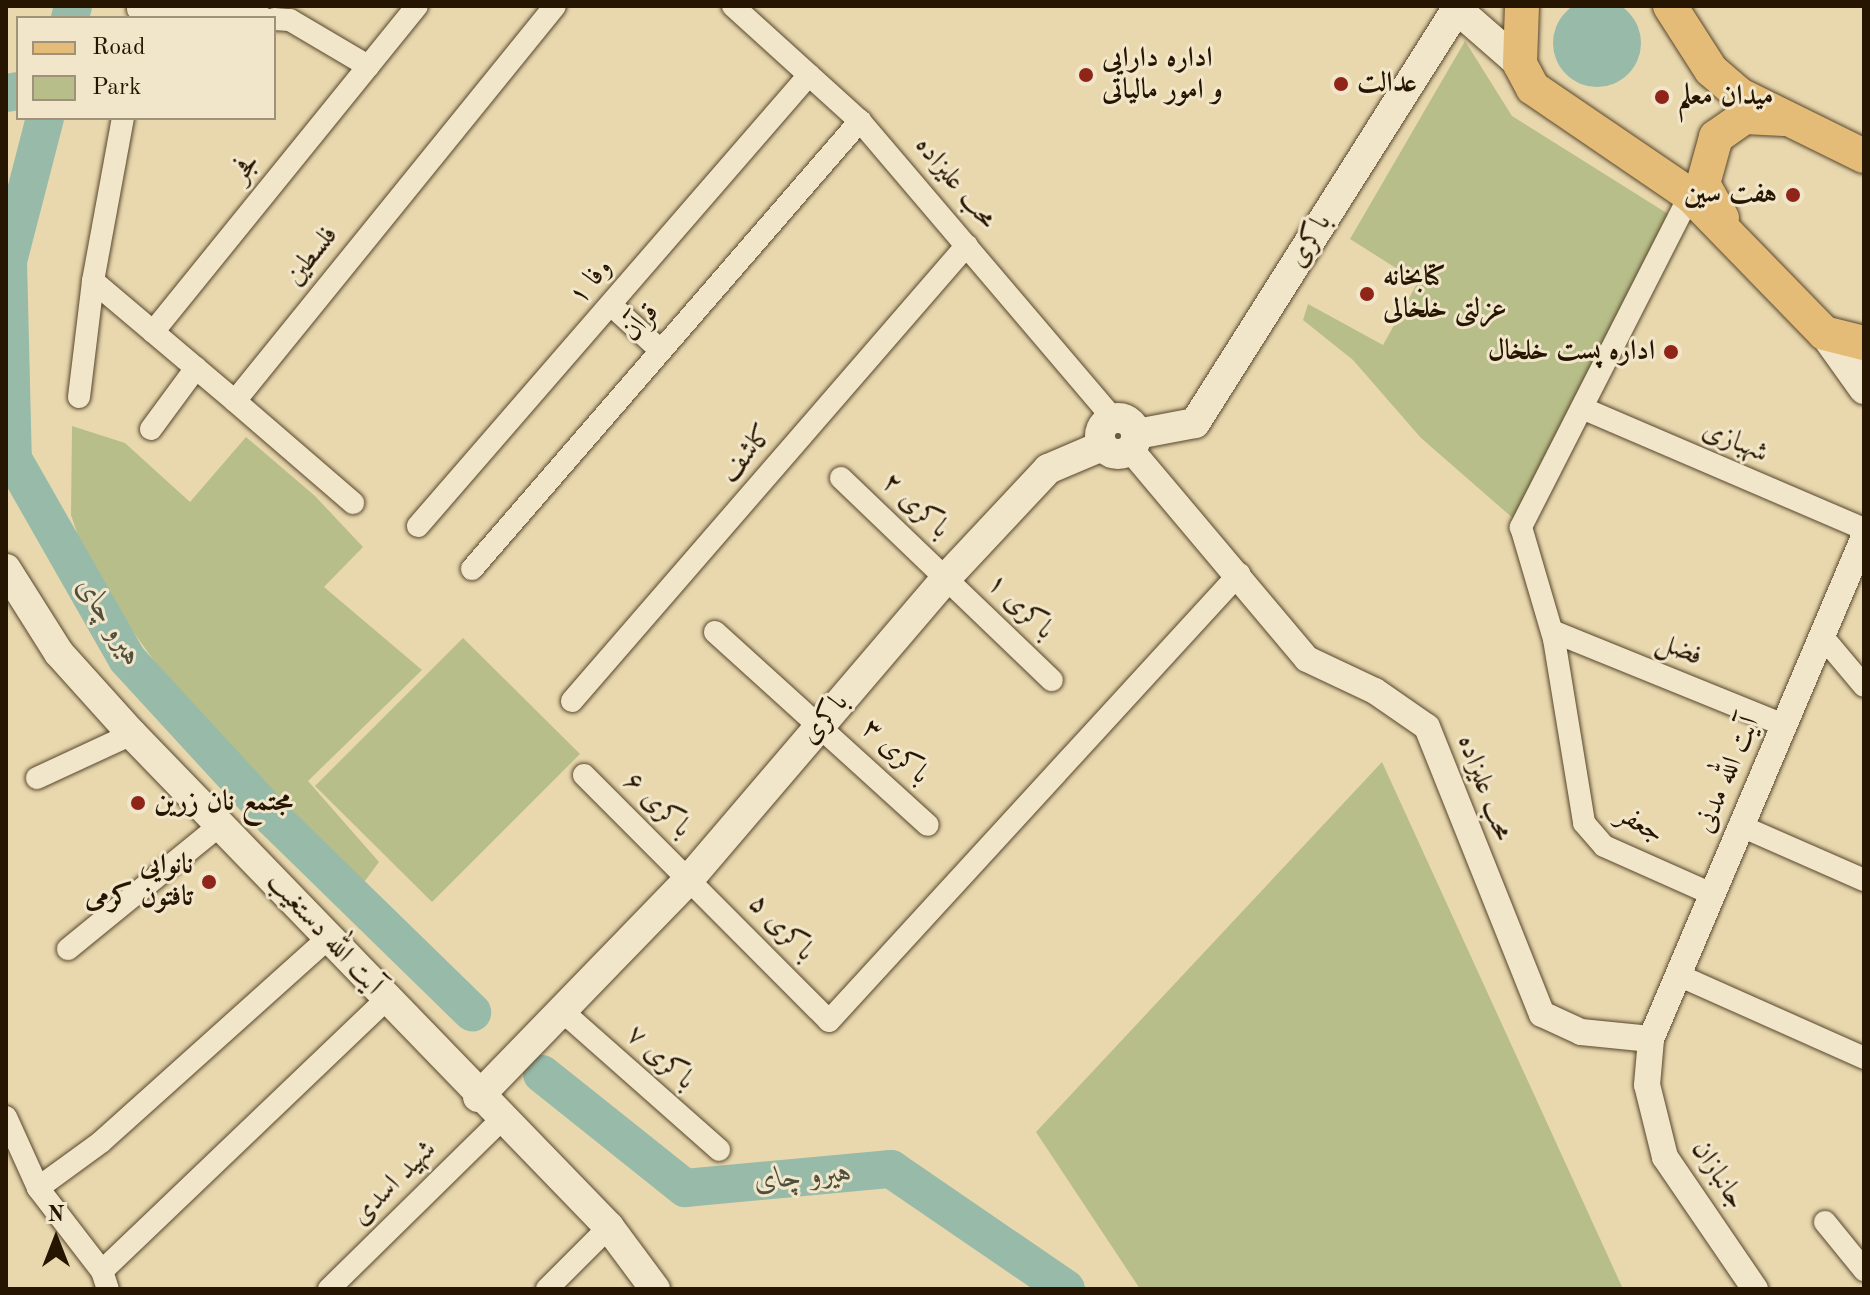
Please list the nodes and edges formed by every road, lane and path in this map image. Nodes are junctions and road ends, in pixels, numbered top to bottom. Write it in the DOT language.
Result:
graph roads {
  1 [pos="417,6"];
  2 [pos="555,6"];
  3 [pos="733,6"];
  4 [pos="1522,6"];
  5 [pos="1455,7"];
  6 [pos="1672,7"];
  7 [pos="138,11"];
  8 [pos="227,16"];
  9 [pos="276,19"];
  10 [pos="1520,64"];
  11 [pos="368,66"];
  12 [pos="809,75"];
  13 [pos="1785,119"];
  14 [pos="123,120"];
  15 [pos="860,121"];
  16 [pos="1864,156"];
  17 [pos="1690,195"];
  18 [pos="1733,236"];
  19 [pos="967,245"];
  20 [pos="93,281"];
  21 [pos="611,305"];
  22 [pos="153,332"];
  23 [pos="1850,345"];
  24 [pos="659,349"];
  25 [pos="196,368"];
  26 [pos="1864,389"];
  27 [pos="79,397"];
  28 [pos="235,401"];
  29 [pos="1582,408"];
  30 [pos="151,429"];
  31 [pos="1121,437"];
  32 [pos="841,478"];
  33 [pos="353,503"];
  34 [pos="418,526"];
  35 [pos="1864,529"];
  36 [pos="1864,537"];
  37 [pos="6,569"];
  38 [pos="472,569"];
  39 [pos="1239,574"];
  40 [pos="947,577"];
  41 [pos="1552,631"];
  42 [pos="715,632"];
  43 [pos="1822,636"];
  44 [pos="1052,680"];
  45 [pos="1864,686"];
  46 [pos="572,701"];
  47 [pos="821,724"];
  48 [pos="1784,725"];
  49 [pos="132,734"];
  50 [pos="584,775"];
  51 [pos="37,778"];
  52 [pos="220,825"];
  53 [pos="928,825"];
  54 [pos="1741,826"];
  55 [pos="690,878"];
  56 [pos="1864,880"];
  57 [pos="1712,894"];
  58 [pos="328,938"];
  59 [pos="68,949"];
  60 [pos="1678,975"];
  61 [pos="386,1000"];
  62 [pos="561,1010"];
  63 [pos="1651,1039"];
  64 [pos="1864,1058"];
  65 [pos="478,1097"];
  66 [pos="6,1117"];
  67 [pos="501,1120"];
  68 [pos="719,1150"];
  69 [pos="38,1188"];
  70 [pos="1825,1222"];
  71 [pos="609,1227"];
  72 [pos="1864,1270"];
  73 [pos="105,1280"];
  74 [pos="329,1289"];
  75 [pos="547,1289"];
  76 [pos="655,1289"];
  77 [pos="1755,1289"];
  1 -- 11 [label="street, فجر"];
  2 -- 28 [label="street, فلسطین"];
  3 -- 12 [label="street, محب علیزاده"];
  4 -- 10 [label="main road"];
  5 -- 10 [label="main road"];
  5 -- 31 [label="main road, باکری"];
  6 -- 13 [label="main road"];
  7 -- 8 [label="street"];
  9 -- 11 [label="street"];
  10 -- 17 [label="main road"];
  11 -- 22 [label="street, فجر"];
  12 -- 15 [label="street, محب علیزاده"];
  12 -- 21 [label="street, وفا ۱"];
  13 -- 16 [label="main road"];
  13 -- 18 [label="main road"];
  14 -- 20 [label="street"];
  15 -- 19 [label="street, محب علیزاده"];
  15 -- 24 [label="street, قرآن"];
  17 -- 18 [label="main road"];
  17 -- 29 [label="street"];
  18 -- 23 [label="main road"];
  19 -- 31 [label="street, محب علیزاده"];
  19 -- 46 [label="street, کاشف"];
  20 -- 22 [label="street"];
  20 -- 27 [label="street"];
  21 -- 24 [label="street"];
  21 -- 34 [label="street, وفا ۱"];
  22 -- 25 [label="street"];
  23 -- 26 [label="main road"];
  24 -- 38 [label="street, قرآن"];
  25 -- 28 [label="street"];
  25 -- 30 [label="street"];
  28 -- 33 [label="street"];
  29 -- 35 [label="street, شهبازی"];
  29 -- 41 [label="street"];
  31 -- 39 [label="street, محب علیزاده"];
  31 -- 40 [label="main road, باکری"];
  32 -- 40 [label="street, باکری ۲"];
  36 -- 43 [label="street, آیت‌ الله مدنی"];
  37 -- 49 [label="main road, آیت الله دستغیب"];
  39 -- 55 [label="street, باکری ۵"];
  39 -- 63 [label="street, محب علیزاده"];
  40 -- 44 [label="street, باکری ۱"];
  40 -- 47 [label="main road, باکری"];
  41 -- 48 [label="street, فضل"];
  41 -- 57 [label="street, جعفر"];
  42 -- 47 [label="street, باکری ۳"];
  43 -- 45 [label="street"];
  43 -- 48 [label="street, آیت‌ الله مدنی"];
  47 -- 53 [label="street, باکری ۳"];
  47 -- 55 [label="main road, باکری"];
  48 -- 54 [label="street, آیت‌ الله مدنی"];
  49 -- 51 [label="street"];
  49 -- 52 [label="main road, آیت الله دستغیب"];
  50 -- 55 [label="street, باکری ۶"];
  52 -- 58 [label="main road, آیت الله دستغیب"];
  52 -- 59 [label="street"];
  54 -- 56 [label="street"];
  54 -- 57 [label="street, آیت‌ الله مدنی"];
  55 -- 62 [label="main road, باکری"];
  57 -- 60 [label="street, آیت‌ الله مدنی"];
  58 -- 61 [label="main road, آیت الله دستغیب"];
  58 -- 69 [label="street"];
  60 -- 63 [label="street, آیت‌ الله مدنی"];
  60 -- 64 [label="street"];
  61 -- 65 [label="main road, آیت الله دستغیب"];
  61 -- 73 [label="street"];
  62 -- 65 [label="main road, باکری"];
  62 -- 68 [label="street, باکری ۷"];
  63 -- 77 [label="street, جانبازان"];
  65 -- 67 [label="main road, آیت الله دستغیب"];
  66 -- 69 [label="street"];
  67 -- 71 [label="main road, آیت الله دستغیب"];
  67 -- 74 [label="street, شهید اسدی"];
  69 -- 73 [label="street"];
  70 -- 72 [label="street"];
  71 -- 75 [label="street"];
  71 -- 76 [label="main road, آیت الله دستغیب"];
}
